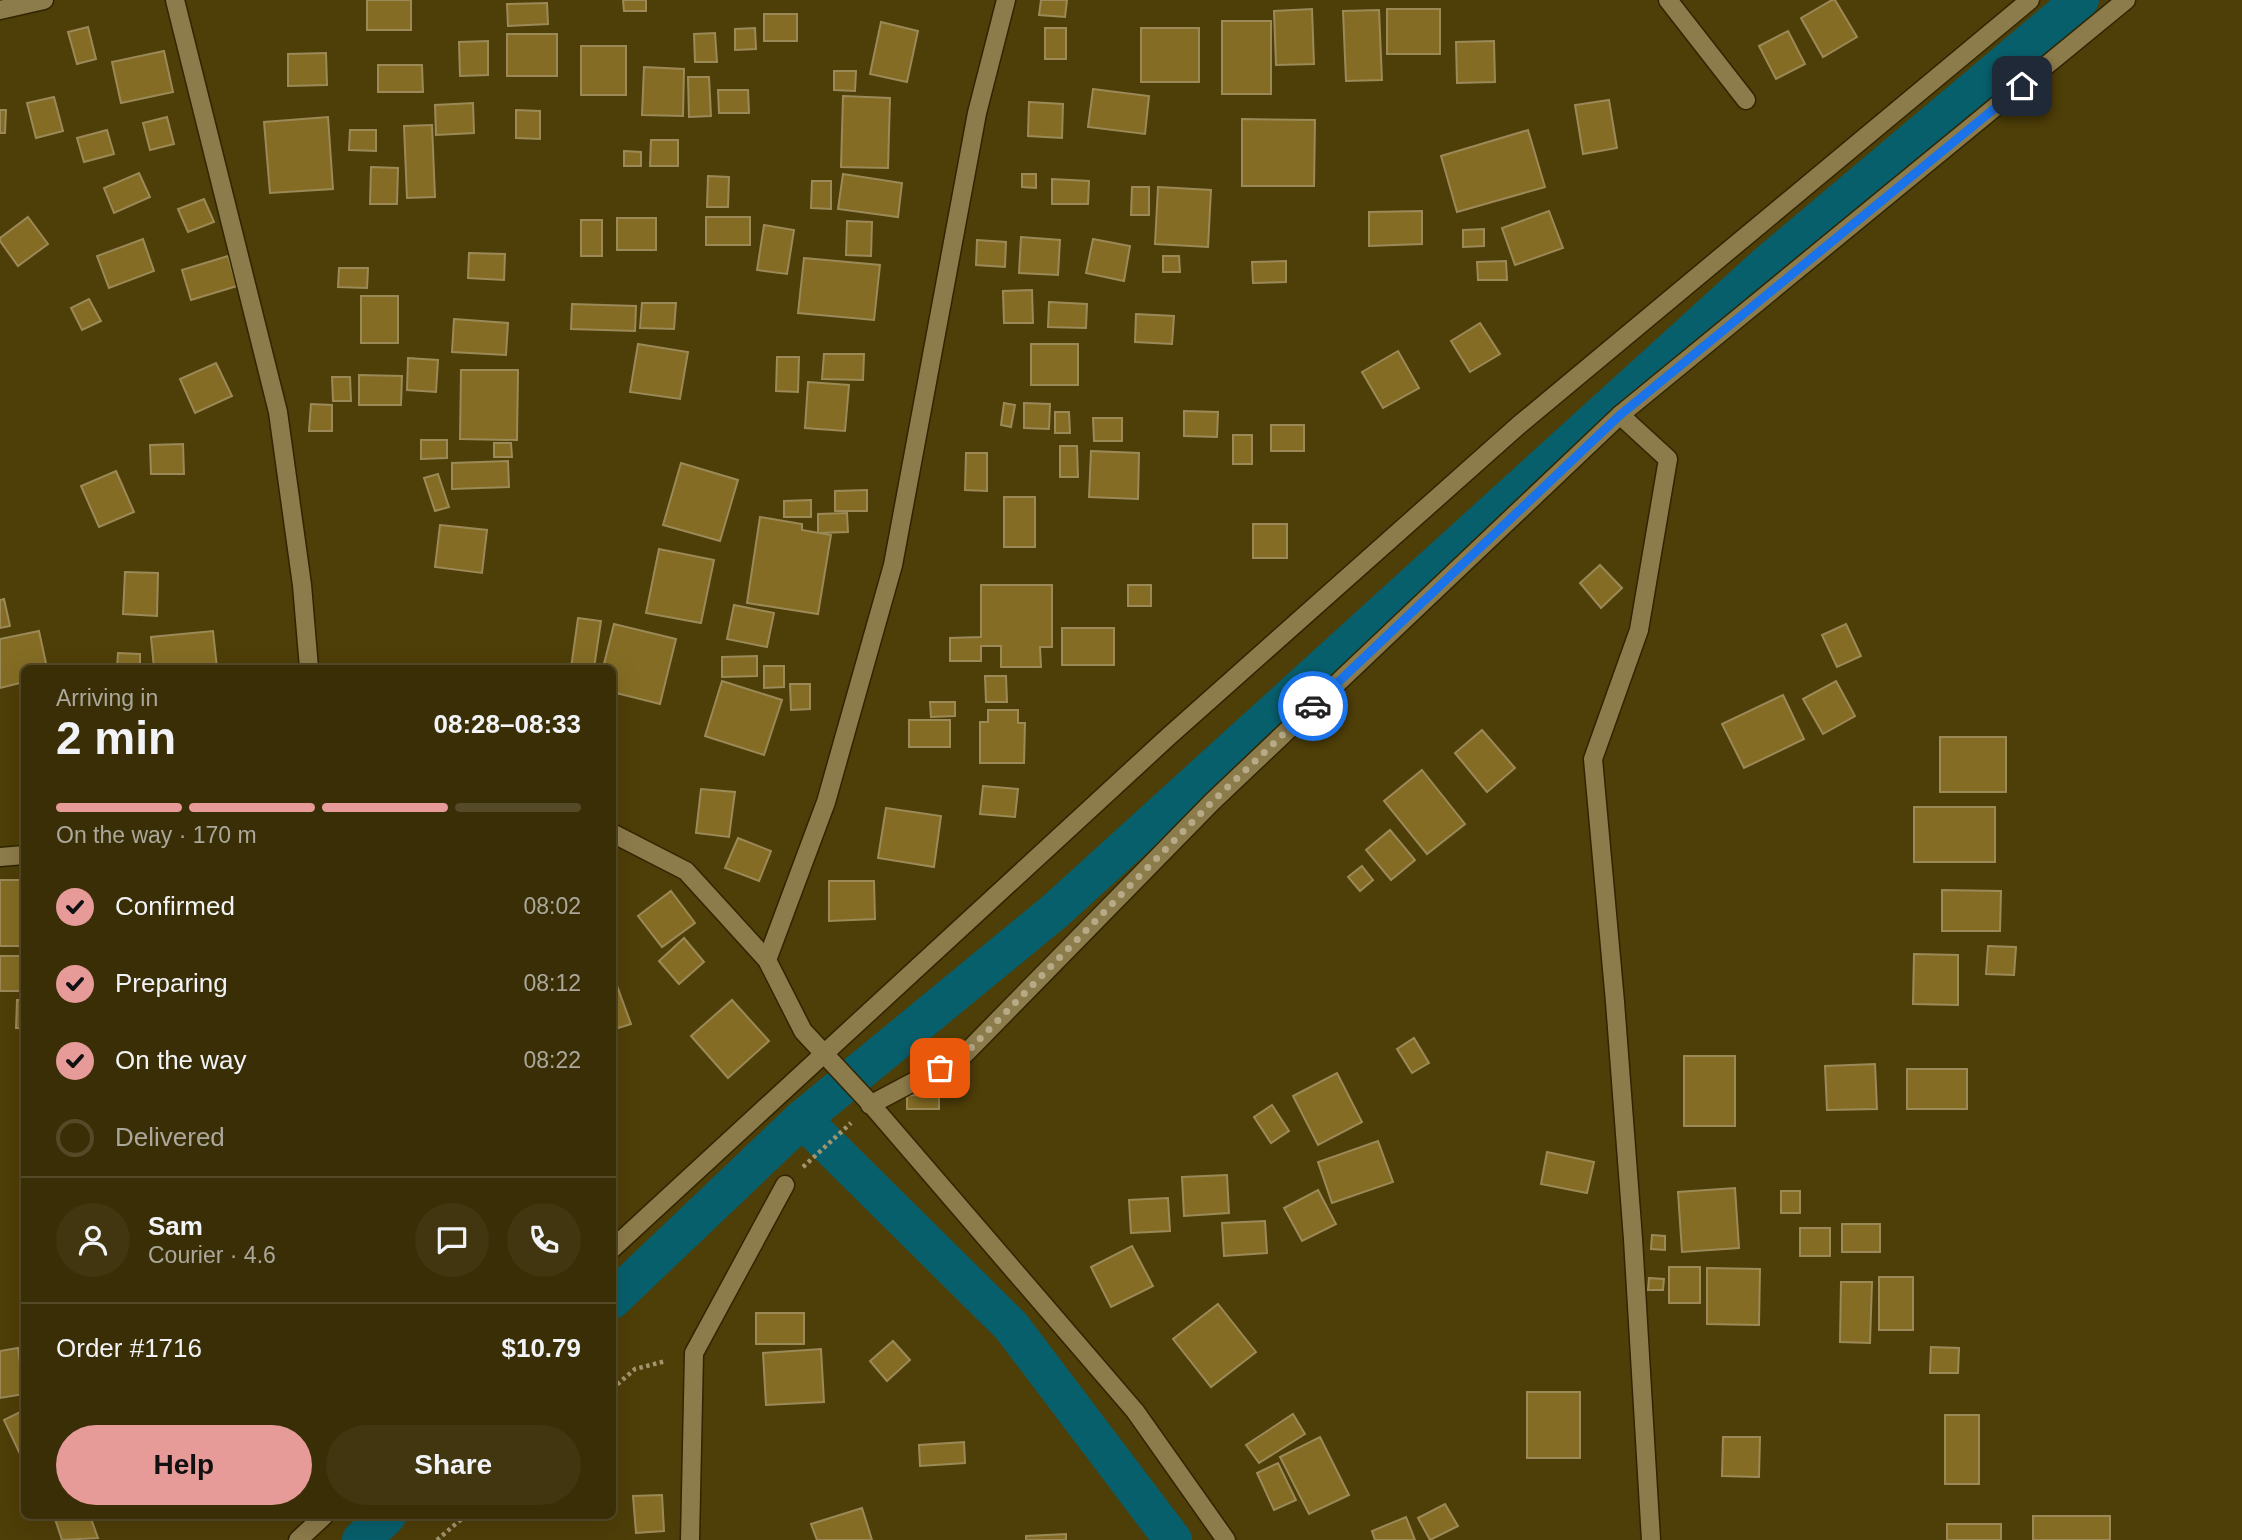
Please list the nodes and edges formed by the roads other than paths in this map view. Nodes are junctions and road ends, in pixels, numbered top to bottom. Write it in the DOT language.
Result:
graph roads {
  1 [pos="44,0"];
  2 [pos="175,0"];
  3 [pos="1006,0"];
  4 [pos="1668,0"];
  5 [pos="2030,0"];
  6 [pos="2126,0"];
  7 [pos="0,10"];
  8 [pos="1746,100"];
  9 [pos="1620,415"];
  10 [pos="309,665"];
  11 [pos="616,835"];
  12 [pos="21,855"];
  13 [pos="0,857"];
  14 [pos="767,960"];
  15 [pos="826,1055"];
  16 [pos="866,1108"];
  17 [pos="785,1185"];
  18 [pos="616,1245"];
  19 [pos="321,1519"];
  20 [pos="298,1540"];
  21 [pos="690,1540"];
  22 [pos="1226,1540"];
  23 [pos="1651,1540"];
  1 -- 7 [label="street"];
  2 -- 10 [label="street"];
  3 -- 14 [label="street"];
  4 -- 8 [label="street"];
  5 -- 15 [label="street"];
  6 -- 9 [label="street"];
  9 -- 16 [label="street"];
  9 -- 23 [label="street"];
  11 -- 14 [label="street"];
  12 -- 13 [label="street"];
  14 -- 15 [label="street"];
  15 -- 16 [label="street"];
  15 -- 18 [label="street"];
  16 -- 22 [label="street"];
  17 -- 21 [label="street"];
  19 -- 20 [label="street"];
}
